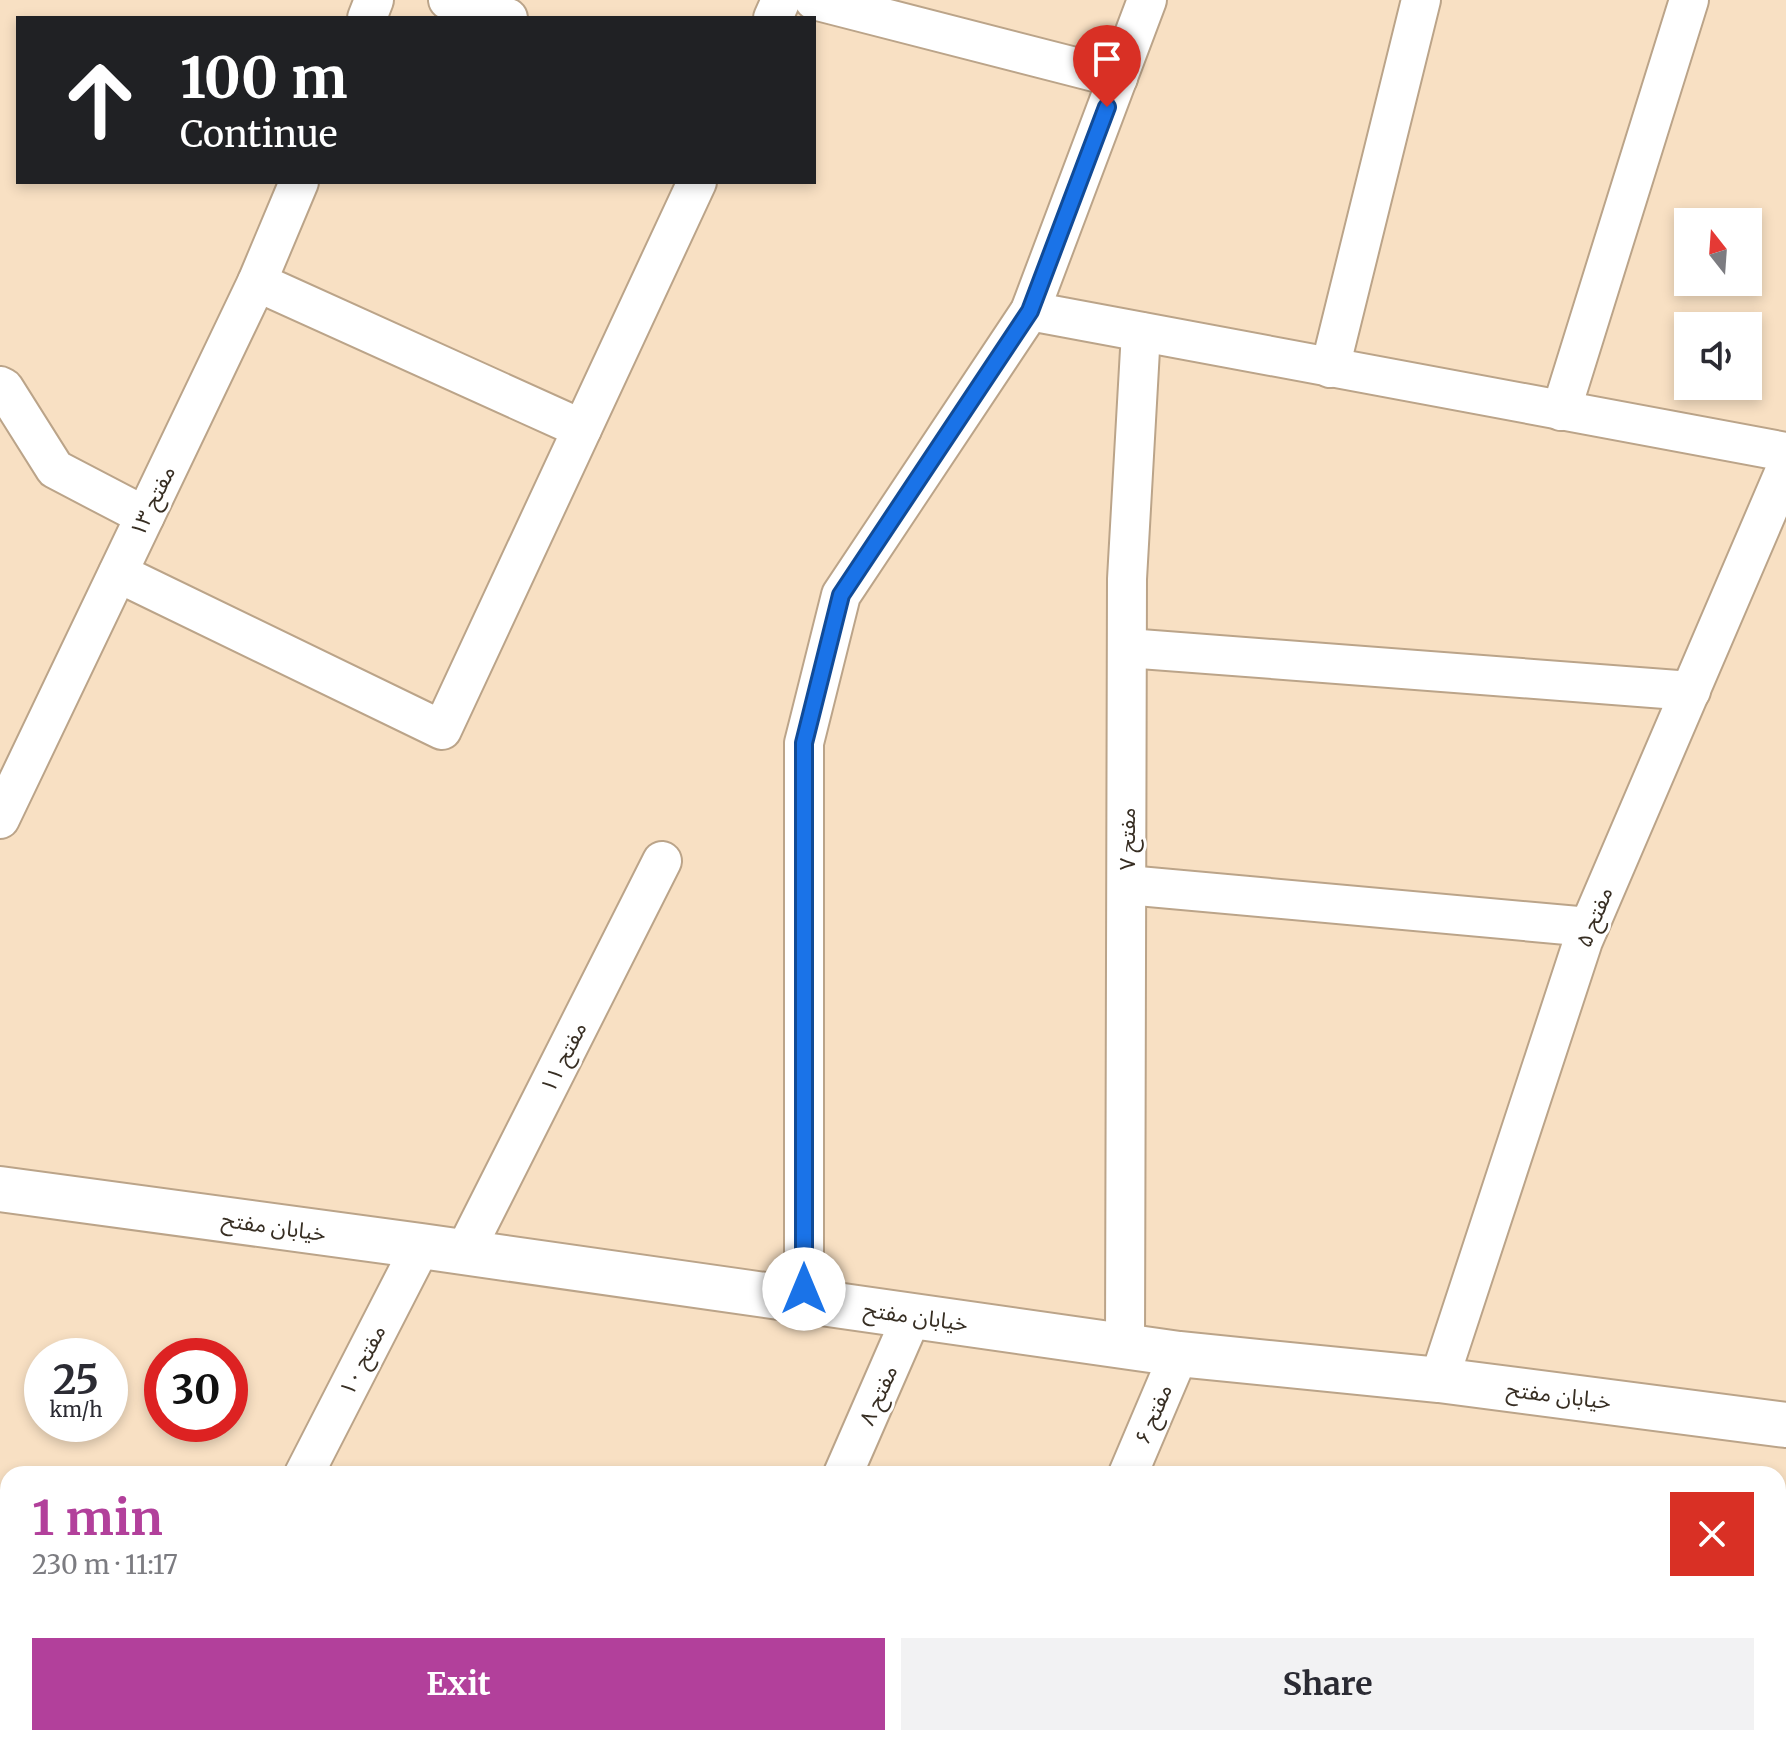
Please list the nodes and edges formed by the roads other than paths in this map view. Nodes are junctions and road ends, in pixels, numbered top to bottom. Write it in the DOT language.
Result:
graph roads {
  1 [pos="448,0"];
  2 [pos="814,0"];
  3 [pos="1147,0"];
  4 [pos="1421,0"];
  5 [pos="1689,0"];
  6 [pos="876,8"];
  7 [pos="501,16"];
  8 [pos="1118,78"];
  9 [pos="298,184"];
  10 [pos="696,184"];
  11 [pos="257,282"];
  12 [pos="1030,311"];
  13 [pos="1141,332"];
  14 [pos="1330,368"];
  15 [pos="0,386"];
  16 [pos="1561,411"];
  17 [pos="582,429"];
  18 [pos="1786,452"];
  19 [pos="1786,468"];
  20 [pos="145,516"];
  21 [pos="118,573"];
  22 [pos="1127,648"];
  23 [pos="1691,691"];
  24 [pos="0,819"];
  25 [pos="662,861"];
  26 [pos="1127,885"];
  27 [pos="1589,927"];
  28 [pos="0,1189"];
  29 [pos="421,1246"];
  30 [pos="464,1253"];
  31 [pos="805,1301"];
  32 [pos="912,1316"];
  33 [pos="1125,1346"];
  34 [pos="1179,1354"];
  35 [pos="1439,1380"];
  36 [pos="1786,1425"];
  37 [pos="308,1466"];
  38 [pos="846,1466"];
  39 [pos="1131,1466"];
  1 -- 7 [label="street"];
  2 -- 6 [label="street"];
  3 -- 8 [label="street"];
  4 -- 14 [label="street"];
  5 -- 16 [label="street"];
  6 -- 8 [label="street"];
  8 -- 12 [label="street"];
  9 -- 11 [label="street, مفتح ۱۳"];
  10 -- 17 [label="street"];
  11 -- 17 [label="street"];
  11 -- 20 [label="street, مفتح ۱۳"];
  12 -- 13 [label="street"];
  12 -- 31 [label="street"];
  13 -- 14 [label="street"];
  13 -- 22 [label="street, مفتح ۷"];
  14 -- 16 [label="street"];
  15 -- 20 [label="street"];
  16 -- 18 [label="street"];
  17 -- 21 [label="street"];
  19 -- 23 [label="street, مفتح ۵"];
  20 -- 21 [label="street, مفتح ۱۳"];
  21 -- 24 [label="street, مفتح ۱۳"];
  22 -- 23 [label="street"];
  22 -- 26 [label="street, مفتح ۷"];
  23 -- 27 [label="street, مفتح ۵"];
  25 -- 30 [label="street, مفتح ۱۱"];
  26 -- 27 [label="street"];
  26 -- 33 [label="street, مفتح ۷"];
  27 -- 35 [label="street, مفتح ۵"];
  28 -- 29 [label="main road, خیابان مفتح"];
  29 -- 30 [label="main road, خیابان مفتح"];
  29 -- 37 [label="street, مفتح ۱۰"];
  30 -- 31 [label="main road, خیابان مفتح"];
  31 -- 32 [label="main road, خیابان مفتح"];
  32 -- 33 [label="main road, خیابان مفتح"];
  32 -- 38 [label="street, مفتح ۸"];
  33 -- 34 [label="main road, خیابان مفتح"];
  34 -- 35 [label="main road, خیابان مفتح"];
  34 -- 39 [label="street, مفتح ۶"];
  35 -- 36 [label="main road, خیابان مفتح"];
}
